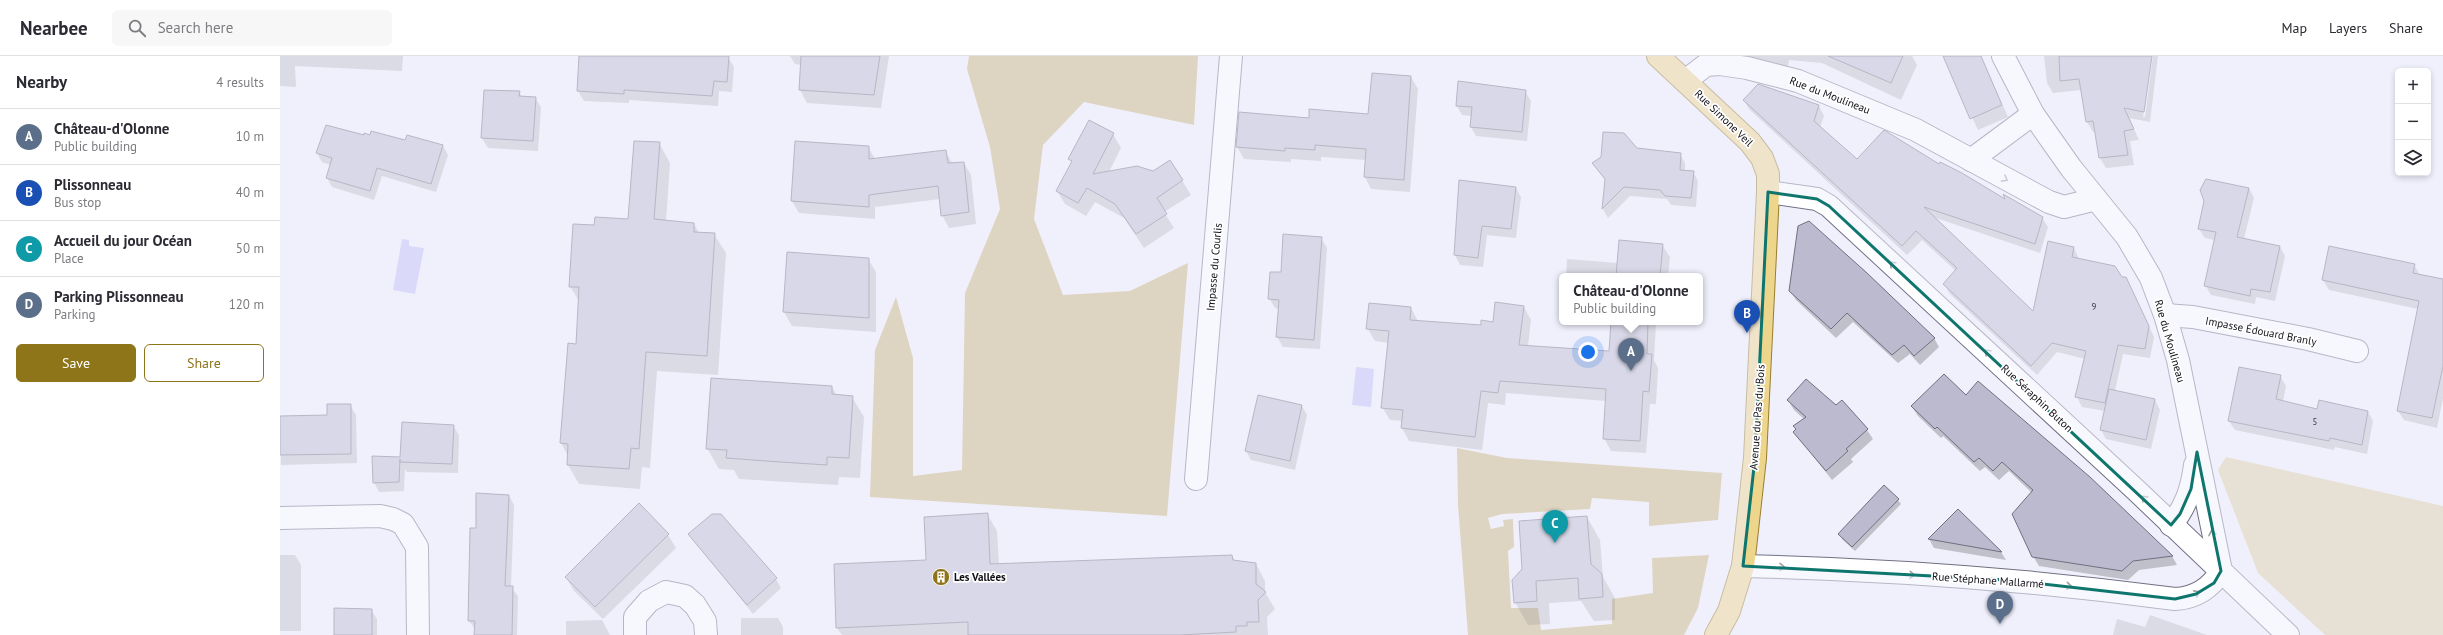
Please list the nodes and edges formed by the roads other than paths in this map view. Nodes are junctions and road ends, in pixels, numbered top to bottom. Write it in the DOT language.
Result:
graph roads {
  1 [pos="1231,56"];
  2 [pos="1658,56"];
  3 [pos="2003,56"];
  4 [pos="1685,81"];
  5 [pos="2033,114"];
  6 [pos="1971,160"];
  7 [pos="1768,192"];
  8 [pos="2096,199"];
  9 [pos="2165,315"];
  10 [pos="2357,351"];
  11 [pos="2197,452"];
  12 [pos="1196,479"];
  13 [pos="280,518"];
  14 [pos="2172,525"];
  15 [pos="1743,566"];
  16 [pos="2220,571"];
  17 [pos="418,635"];
  18 [pos="635,635"];
  19 [pos="706,635"];
  20 [pos="1716,635"];
  21 [pos="2288,635"];
  1 -- 12 [label="street, Impasse du Courlis"];
  2 -- 4 [label="main road, Rue Simone Veil"];
  3 -- 5 [label="street, Rue du Moulineau"];
  4 -- 6 [label="street, Rue du Moulineau"];
  4 -- 7 [label="main road, Rue Simone Veil"];
  5 -- 6 [label="street"];
  5 -- 8 [label="street, Rue du Moulineau"];
  6 -- 8 [label="street, Rue du Moulineau, one-way"];
  14 -- 7 [label="street, Rue Séraphin Buton, one-way"];
  7 -- 15 [label="main road, Avenue du Pas du Bois"];
  8 -- 9 [label="street, Rue du Moulineau"];
  9 -- 10 [label="street, Impasse Édouard Branly"];
  9 -- 11 [label="street, Rue du Moulineau"];
  11 -- 14 [label="street, Rue du Moulineau"];
  16 -- 11 [label="street, Rue du Moulineau, one-way"];
  13 -- 17 [label="street"];
  14 -- 16 [label="street, Rue Séraphin Buton"];
  15 -- 16 [label="street, Rue Stéphane Mallarmé, one-way"];
  15 -- 20 [label="main road, Avenue du Pas du Bois"];
  16 -- 21 [label="street, Rue Séraphin Buton"];
  18 -- 19 [label="street"];
}
